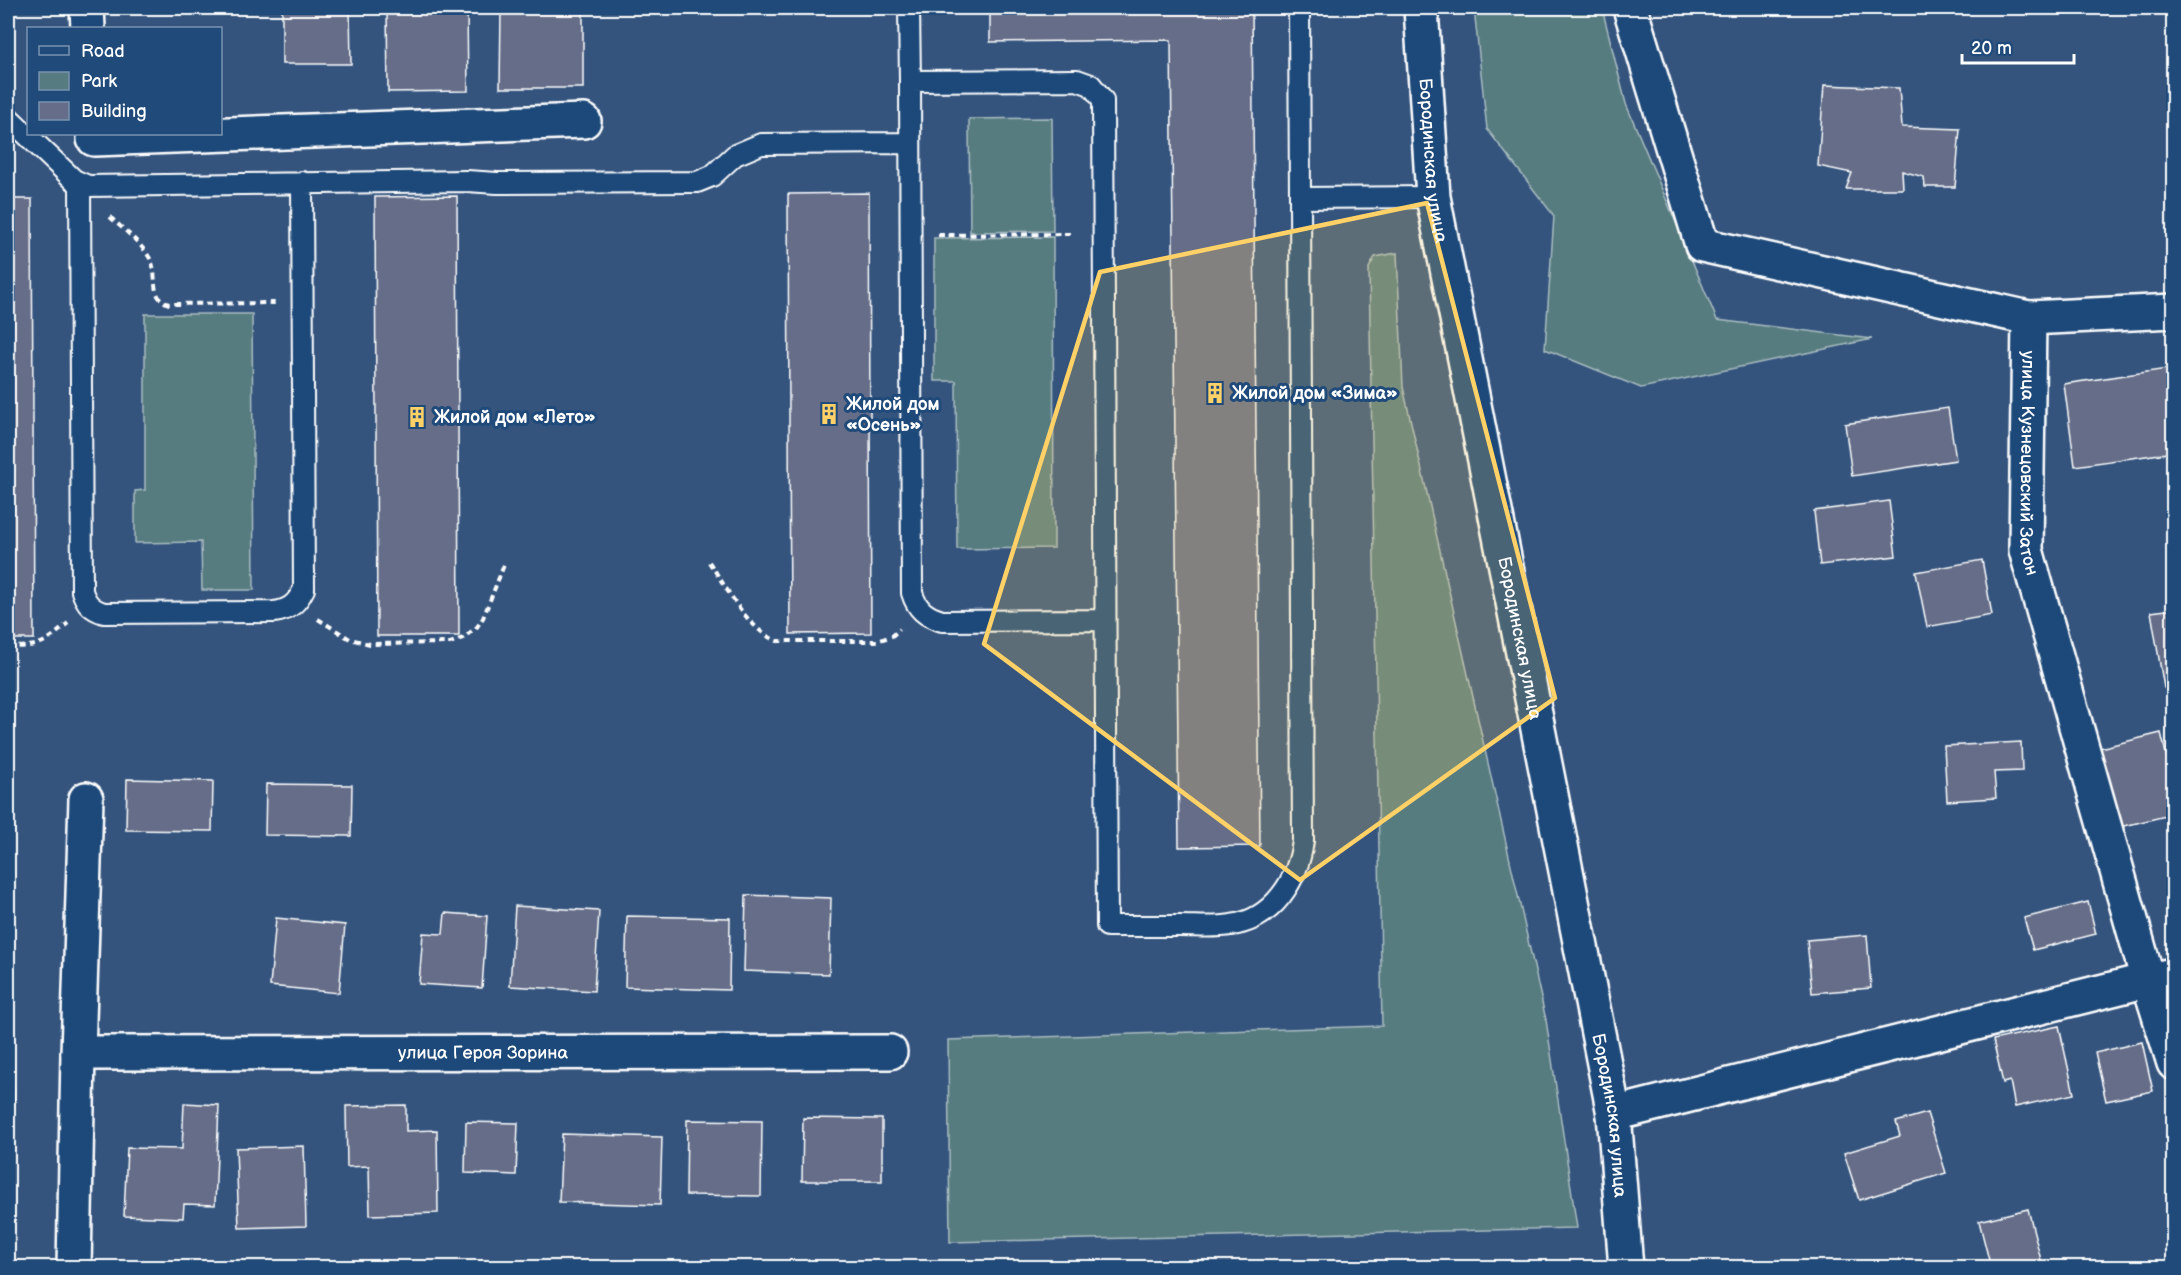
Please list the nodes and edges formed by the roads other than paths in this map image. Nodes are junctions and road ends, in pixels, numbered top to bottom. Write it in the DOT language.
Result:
graph roads {
  1 [pos="87,8"];
  2 [pos="909,8"];
  3 [pos="1299,8"];
  4 [pos="1421,8"];
  5 [pos="1630,8"];
  6 [pos="88,27"];
  7 [pos="909,81"];
  8 [pos="8,117"];
  9 [pos="584,120"];
  10 [pos="222,134"];
  11 [pos="94,135"];
  12 [pos="197,135"];
  13 [pos="910,143"];
  14 [pos="302,182"];
  15 [pos="80,183"];
  16 [pos="1433,197"];
  17 [pos="1300,198"];
  18 [pos="2174,311"];
  19 [pos="2029,318"];
  20 [pos="1106,620"];
  21 [pos="86,799"];
  22 [pos="2161,977"];
  23 [pos="890,1052"];
  24 [pos="78,1053"];
  25 [pos="2174,1063"];
  26 [pos="1614,1114"];
  27 [pos="74,1268"];
  28 [pos="1626,1268"];
  1 -- 6 [label="street"];
  2 -- 7 [label="lane"];
  3 -- 17 [label="lane"];
  4 -- 16 [label="street, Бородинская улица"];
  5 -- 19 [label="street"];
  7 -- 13 [label="lane"];
  7 -- 20 [label="lane"];
  8 -- 15 [label="lane"];
  9 -- 10 [label="street"];
  11 -- 12 [label="street"];
  13 -- 14 [label="lane"];
  13 -- 20 [label="lane"];
  14 -- 15 [label="lane"];
  14 -- 15 [label="lane"];
  16 -- 17 [label="lane"];
  16 -- 26 [label="street, Бородинская улица"];
  17 -- 20 [label="lane"];
  18 -- 19 [label="street"];
  19 -- 22 [label="street, улица Кузнецовский Затон"];
  21 -- 24 [label="street"];
  22 -- 25 [label="street, улица Кузнецовский Затон"];
  22 -- 26 [label="street"];
  23 -- 24 [label="street, улица Героя Зорина"];
  24 -- 27 [label="street"];
  26 -- 28 [label="street, Бородинская улица"];
}
